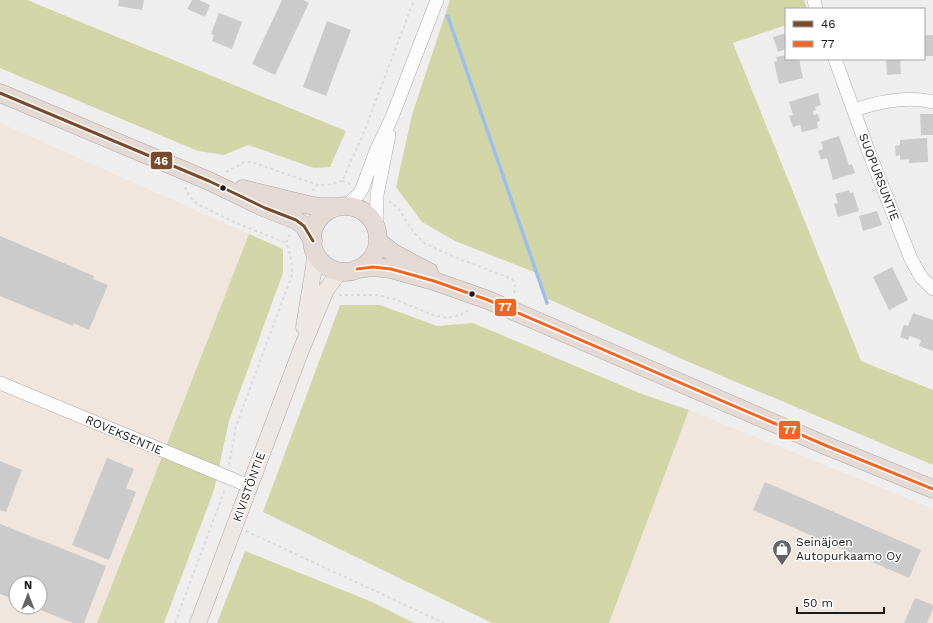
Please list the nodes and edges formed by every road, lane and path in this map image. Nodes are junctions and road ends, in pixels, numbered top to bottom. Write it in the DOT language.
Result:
graph roads {
  1 [pos="414,0"];
  2 [pos="437,0"];
  3 [pos="835,60"];
  4 [pos="0,93"];
  5 [pos="933,102"];
  6 [pos="854,110"];
  7 [pos="392,118"];
  8 [pos="178,169"];
  9 [pos="209,181"];
  10 [pos="342,181"];
  11 [pos="318,185"];
  12 [pos="362,189"];
  13 [pos="377,195"];
  14 [pos="342,206"];
  15 [pos="300,212"];
  16 [pos="377,234"];
  17 [pos="286,244"];
  18 [pos="314,246"];
  19 [pos="349,270"];
  20 [pos="292,275"];
  21 [pos="311,283"];
  22 [pos="933,289"];
  23 [pos="326,290"];
  24 [pos="482,298"];
  25 [pos="512,310"];
  26 [pos="301,350"];
  27 [pos="0,382"];
  28 [pos="227,478"];
  29 [pos="249,486"];
  30 [pos="933,489"];
  31 [pos="234,526"];
  32 [pos="174,623"];
  33 [pos="198,623"];
  34 [pos="444,623"];
  1 -- 10 [label="path"];
  2 -- 7 [label="street"];
  3 -- 6 [label="street, SUOPURSUNTIE"];
  4 -- 8 [label="highway"];
  5 -- 6 [label="street"];
  6 -- 22 [label="street, SUOPURSUNTIE"];
  7 -- 12 [label="street"];
  7 -- 13 [label="street"];
  8 -- 9 [label="highway"];
  8 -- 17 [label="path"];
  9 -- 11 [label="path"];
  9 -- 15 [label="highway"];
  10 -- 11 [label="path"];
  10 -- 12 [label="path"];
  11 -- 15 [label="path"];
  12 -- 14 [label="street"];
  13 -- 16 [label="street"];
  13 -- 25 [label="path"];
  14 -- 15 [label="highway"];
  14 -- 16 [label="highway"];
  14 -- 18 [label="highway"];
  15 -- 17 [label="path"];
  15 -- 18 [label="highway"];
  16 -- 19 [label="highway"];
  16 -- 24 [label="highway"];
  17 -- 20 [label="path"];
  18 -- 19 [label="highway"];
  18 -- 21 [label="main road, KIVISTÖNTIE"];
  19 -- 23 [label="main road, KIVISTÖNTIE"];
  19 -- 24 [label="highway"];
  20 -- 21 [label="path"];
  20 -- 28 [label="path"];
  21 -- 26 [label="main road, KIVISTÖNTIE"];
  23 -- 24 [label="path"];
  23 -- 26 [label="main road, KIVISTÖNTIE"];
  24 -- 25 [label="highway"];
  25 -- 30 [label="highway"];
  26 -- 29 [label="main road, KIVISTÖNTIE"];
  27 -- 28 [label="street, ROVEKSENTIE"];
  28 -- 29 [label="street, ROVEKSENTIE"];
  28 -- 32 [label="path"];
  29 -- 31 [label="main road, KIVISTÖNTIE"];
  31 -- 33 [label="main road, KIVISTÖNTIE"];
  31 -- 34 [label="path"];
}
